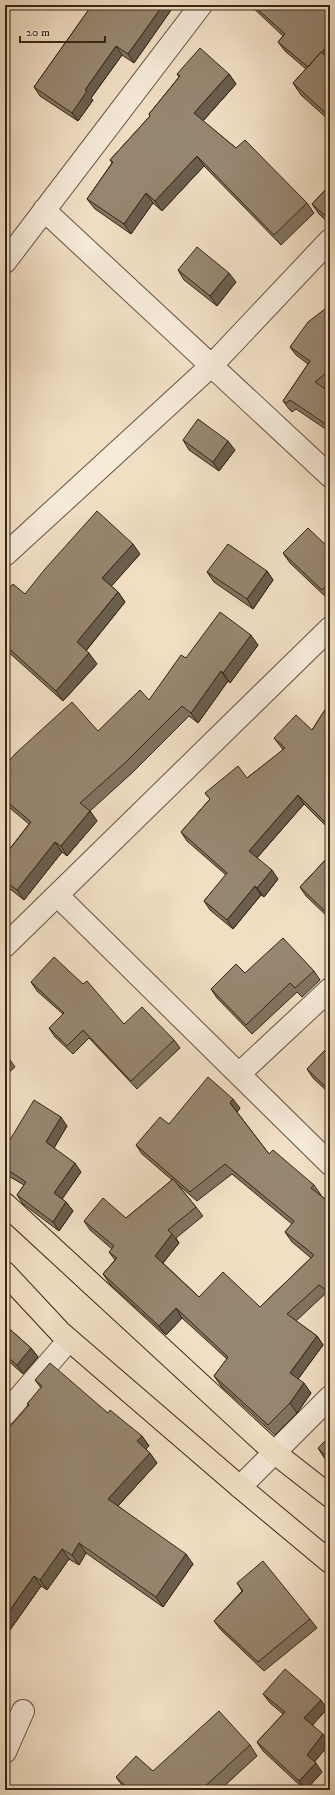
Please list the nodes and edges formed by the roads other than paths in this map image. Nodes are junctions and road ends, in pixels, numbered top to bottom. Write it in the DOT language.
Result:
graph roads {
  1 [pos="201,5"];
  2 [pos="44,210"];
  3 [pos="330,240"];
  4 [pos="5,262"];
  5 [pos="212,366"];
  6 [pos="330,476"];
  7 [pos="5,555"];
  8 [pos="330,628"];
  9 [pos="57,895"];
  10 [pos="5,946"];
  11 [pos="330,989"];
  12 [pos="239,1074"];
  13 [pos="330,1164"];
  14 [pos="5,1204"];
  15 [pos="5,1272"];
  16 [pos="69,1340"];
  17 [pos="330,1396"];
  18 [pos="5,1414"];
  19 [pos="275,1453"];
  20 [pos="240,1487"];
  21 [pos="330,1496"];
  22 [pos="330,1562"];
  23 [pos="23,1711"];
  24 [pos="5,1752"];
  1 -- 2 [label="street"];
  2 -- 4 [label="street"];
  2 -- 5 [label="street"];
  3 -- 5 [label="street"];
  5 -- 6 [label="street"];
  5 -- 7 [label="street"];
  8 -- 9 [label="street"];
  9 -- 10 [label="street"];
  9 -- 12 [label="street"];
  11 -- 12 [label="street"];
  12 -- 13 [label="street"];
  14 -- 19 [label="main road"];
  15 -- 16 [label="main road"];
  16 -- 18 [label="street"];
  16 -- 20 [label="main road"];
  17 -- 19 [label="street"];
  19 -- 20 [label="street"];
  19 -- 21 [label="main road"];
  20 -- 22 [label="main road"];
  23 -- 24 [label="street"];
}
